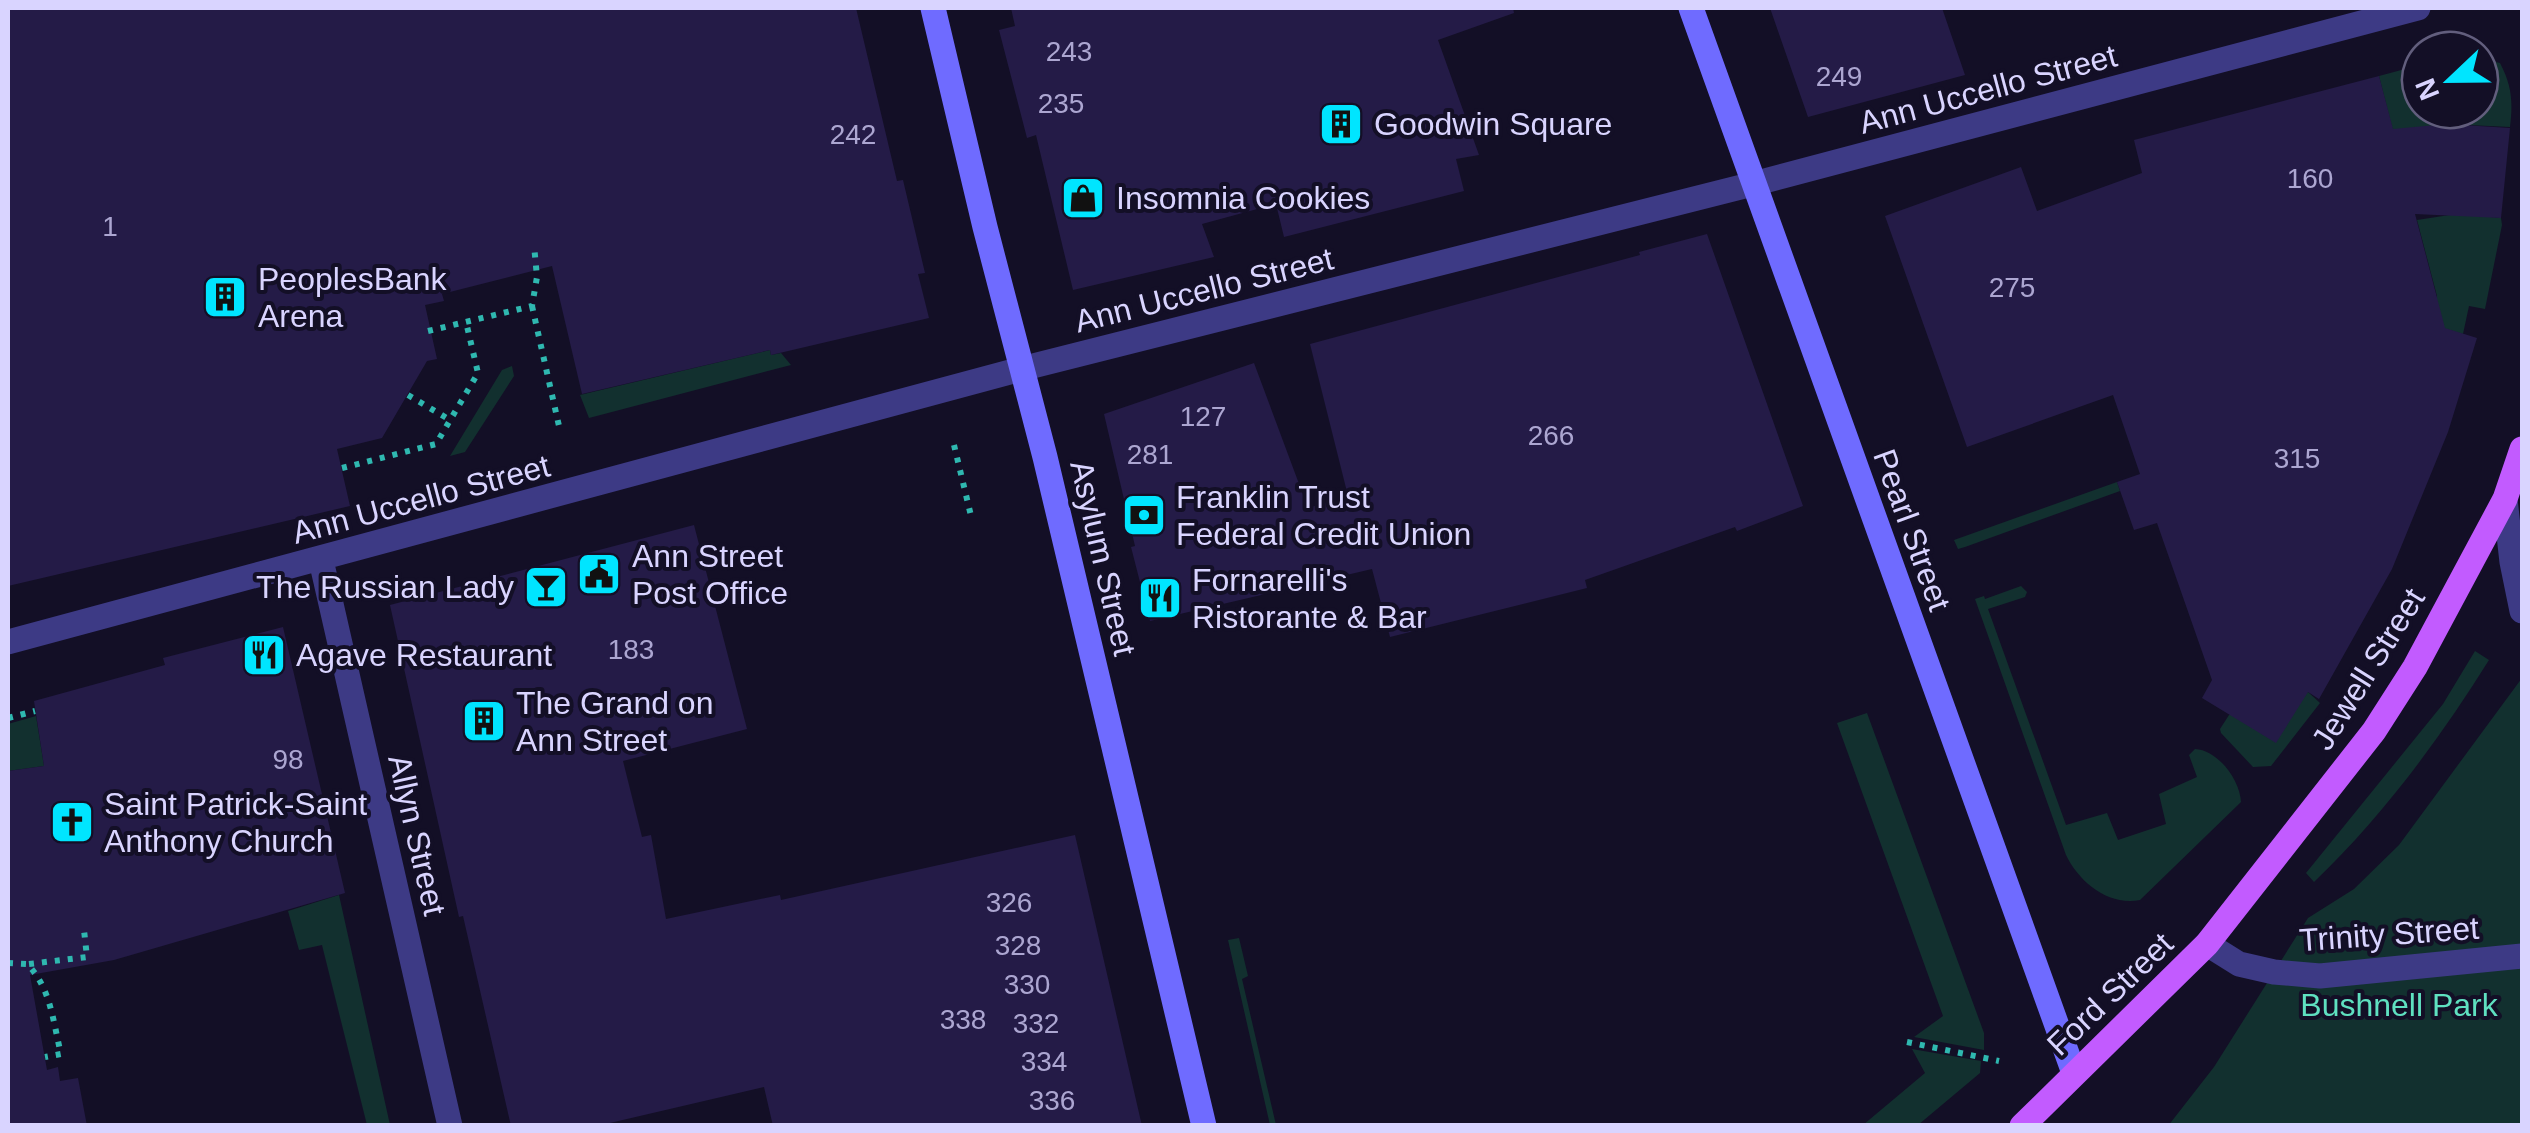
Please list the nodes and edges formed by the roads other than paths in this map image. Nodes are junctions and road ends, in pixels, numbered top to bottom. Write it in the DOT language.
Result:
graph roads {
  1 [pos="934,8"];
  2 [pos="1692,8"];
  3 [pos="2418,8"];
  4 [pos="1753,184"];
  5 [pos="1022,370"];
  6 [pos="2522,449"];
  7 [pos="2505,498"];
  8 [pos="320,560"];
  9 [pos="2522,611"];
  10 [pos="8,642"];
  11 [pos="2238,906"];
  12 [pos="2208,944"];
  13 [pos="2522,956"];
  14 [pos="2074,1074"];
  15 [pos="450,1126"];
  16 [pos="1204,1126"];
  17 [pos="2022,1126"];
  1 -- 5 [label="main road, Asylum Street"];
  2 -- 4 [label="main road, Pearl Street"];
  3 -- 4 [label="street, Ann Uccello Street"];
  4 -- 5 [label="street, Ann Uccello Street"];
  4 -- 14 [label="main road, Pearl Street"];
  5 -- 8 [label="street, Ann Uccello Street"];
  5 -- 16 [label="main road, Asylum Street"];
  6 -- 7 [label="main road, Jewell Street"];
  7 -- 9 [label="street"];
  7 -- 11 [label="main road, Jewell Street"];
  8 -- 10 [label="street, Ann Uccello Street"];
  8 -- 15 [label="street, Allyn Street"];
  11 -- 12 [label="main road, Ford Street"];
  12 -- 13 [label="street, Trinity Street"];
  12 -- 14 [label="main road, Ford Street"];
  14 -- 17 [label="main road, Ford Street"];
}
